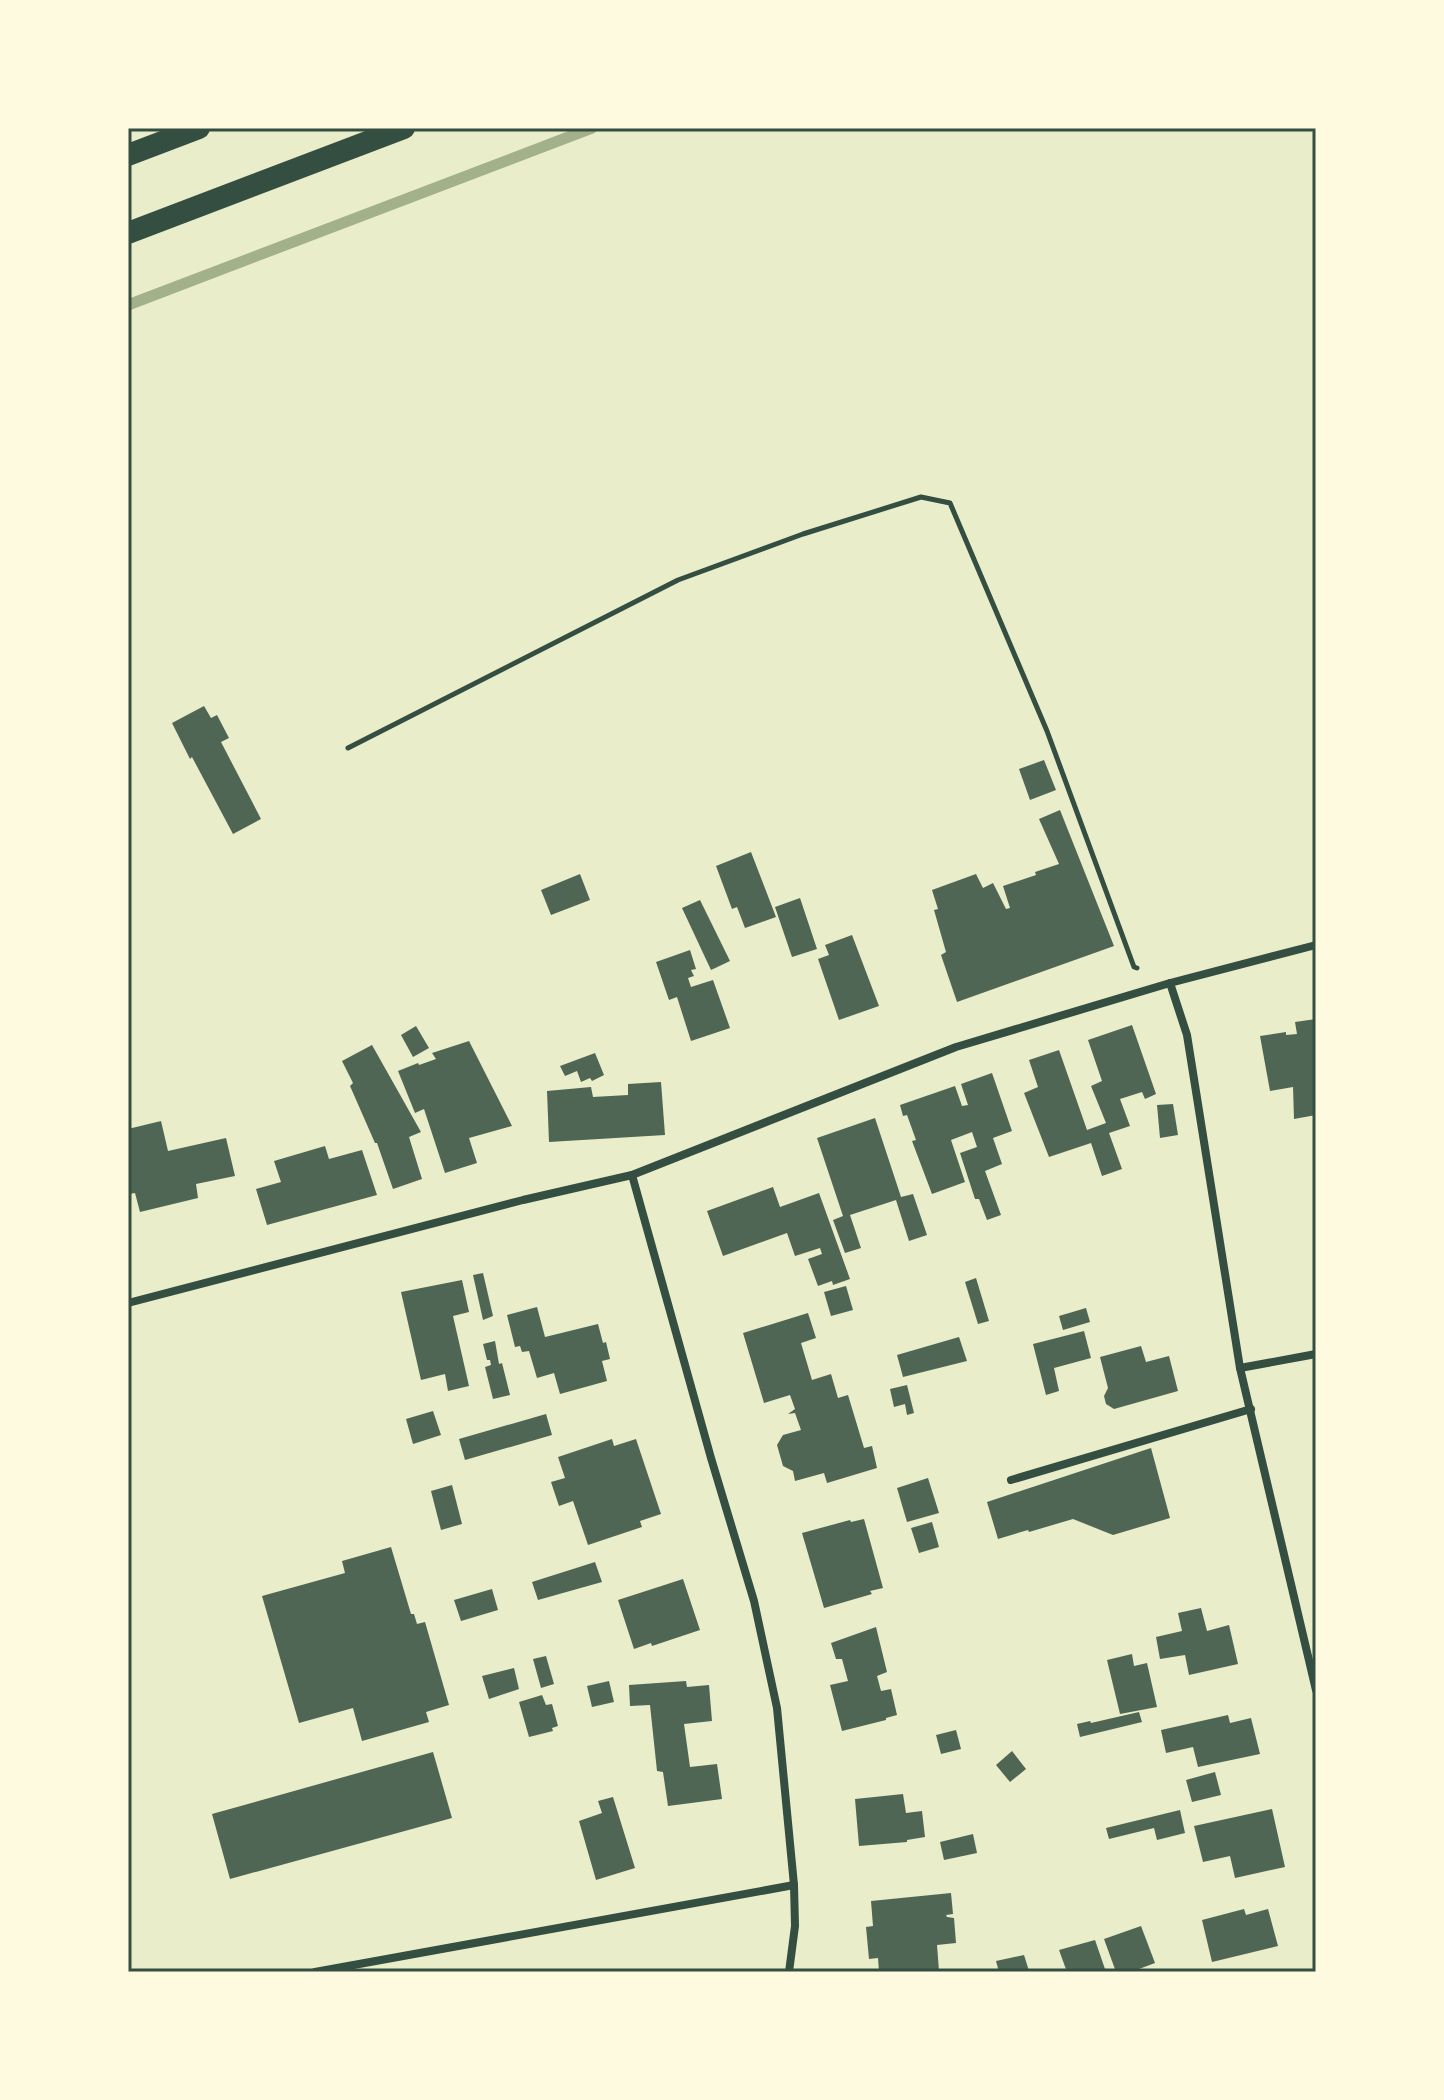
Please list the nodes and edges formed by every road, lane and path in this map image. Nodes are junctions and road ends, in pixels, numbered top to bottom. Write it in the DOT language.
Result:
graph roads {
  1 [pos="199,128"];
  2 [pos="404,128"];
  3 [pos="128,155"];
  4 [pos="128,233"];
  5 [pos="348,748"];
  6 [pos="1316,945"];
  7 [pos="1170,983"];
  8 [pos="632,1175"];
  9 [pos="128,1303"];
  10 [pos="1316,1354"];
  11 [pos="1240,1368"];
  12 [pos="1251,1409"];
  13 [pos="1011,1480"];
  14 [pos="1316,1690"];
  15 [pos="794,1885"];
  16 [pos="315,1972"];
  17 [pos="789,1972"];
  1 -- 3 [label="highway"];
  2 -- 4 [label="highway"];
  5 -- 7 [label="path"];
  6 -- 7 [label="street"];
  7 -- 8 [label="street"];
  7 -- 11 [label="street"];
  8 -- 9 [label="street"];
  8 -- 15 [label="street"];
  10 -- 11 [label="street"];
  11 -- 12 [label="street"];
  12 -- 13 [label="street"];
  12 -- 14 [label="street"];
  15 -- 16 [label="street"];
  15 -- 17 [label="street"];
}
